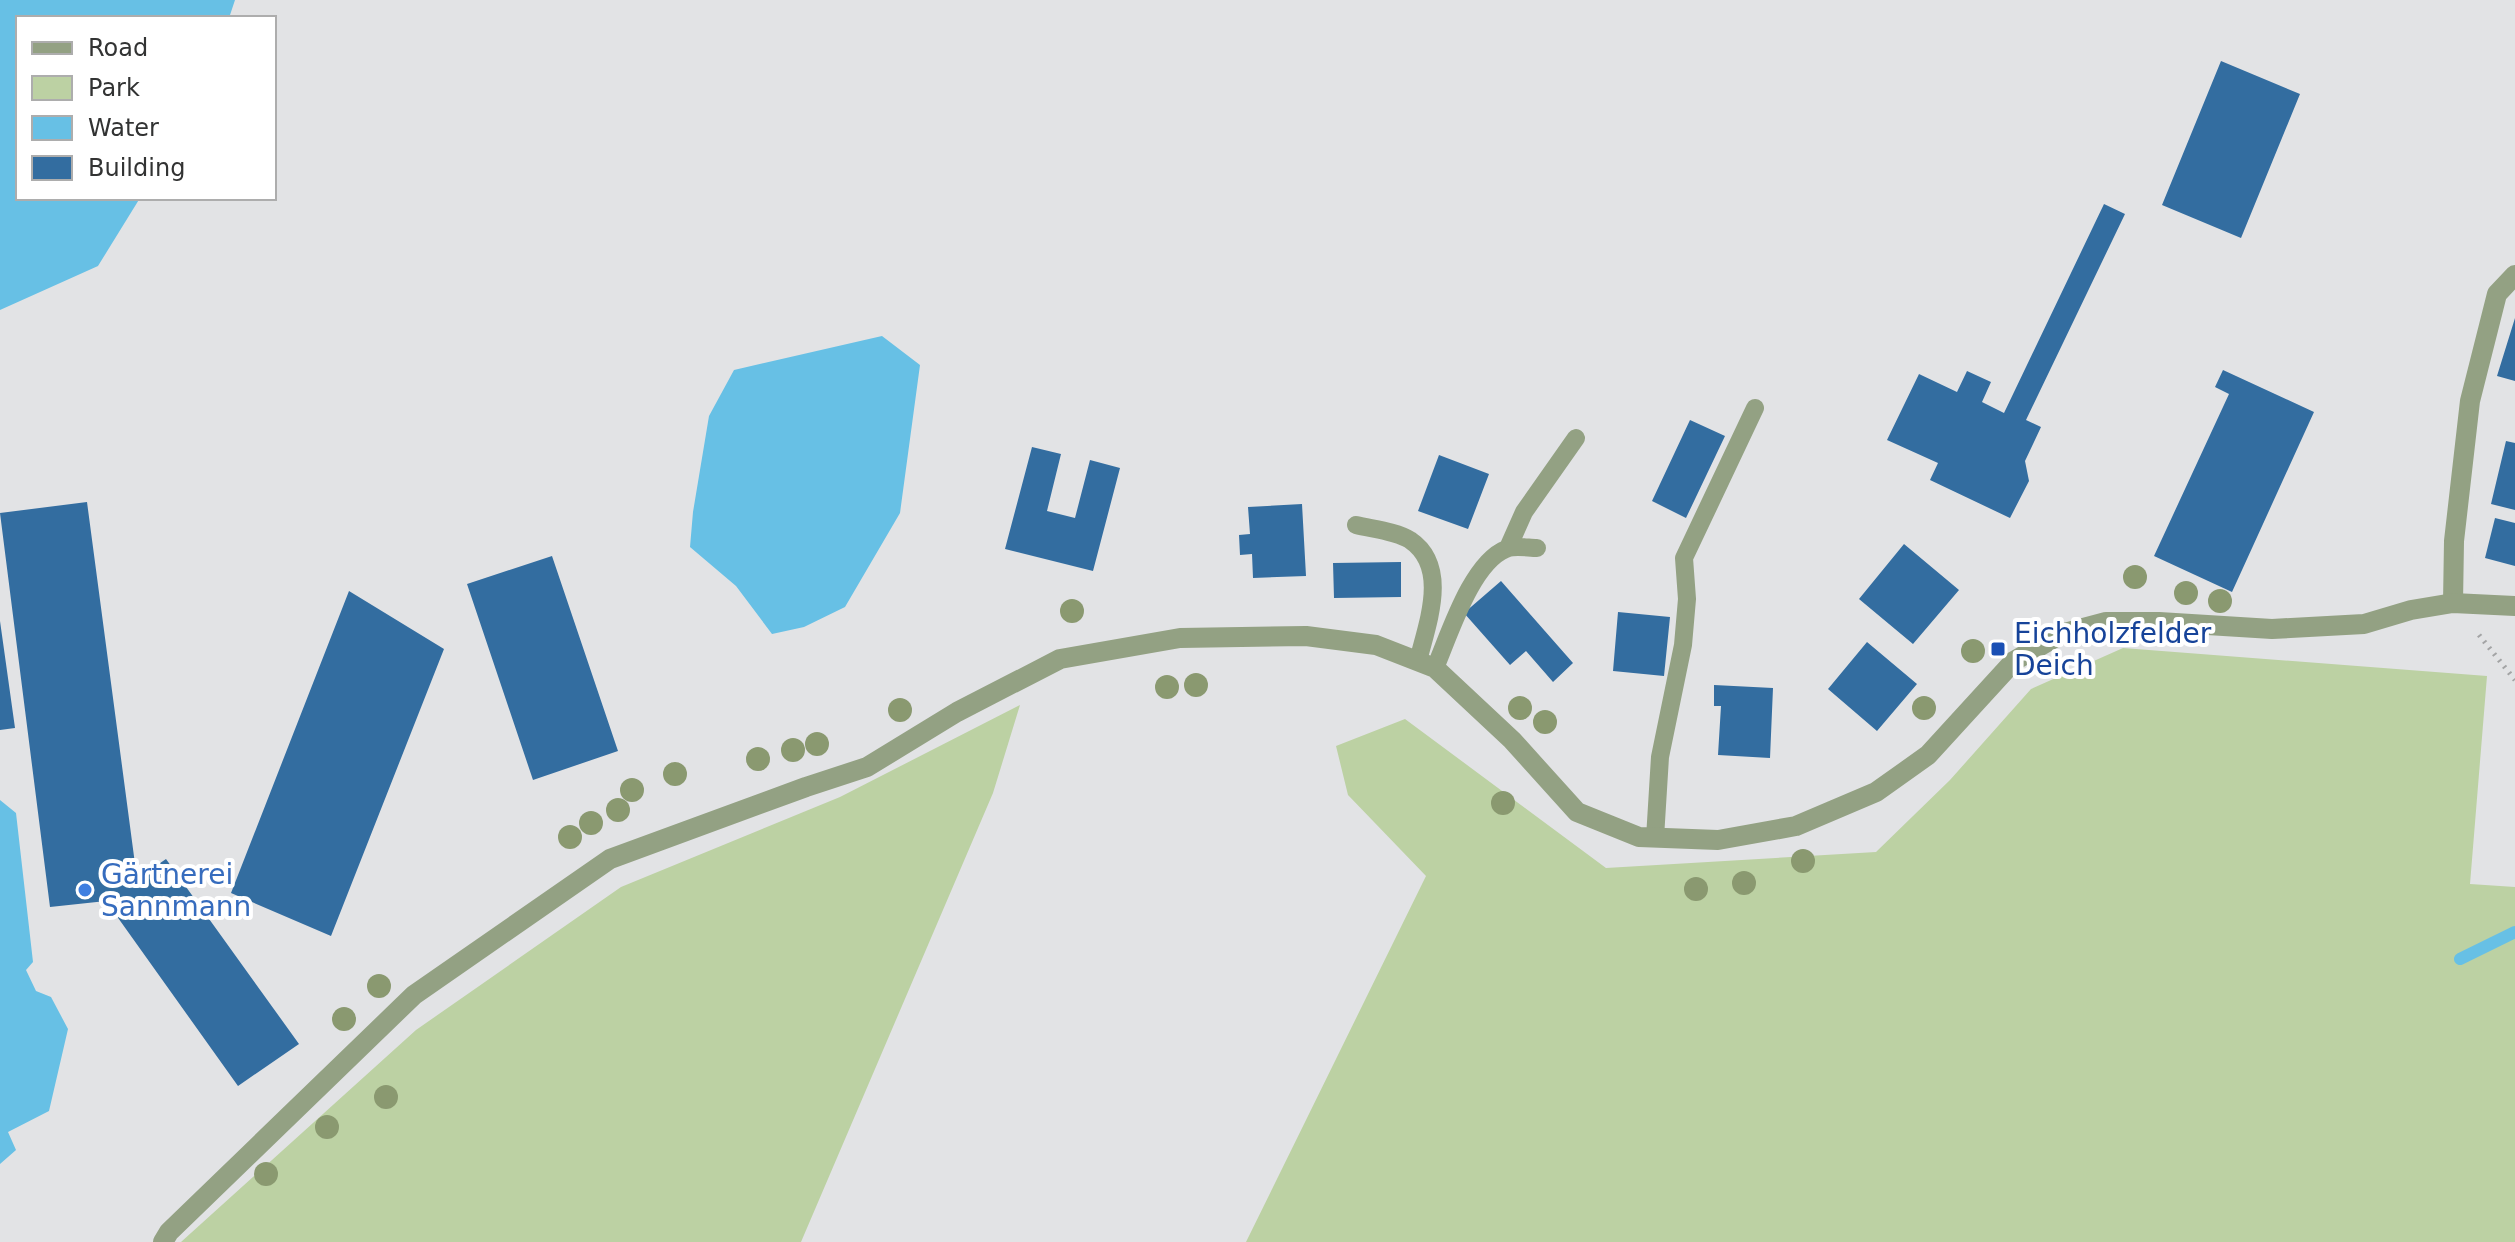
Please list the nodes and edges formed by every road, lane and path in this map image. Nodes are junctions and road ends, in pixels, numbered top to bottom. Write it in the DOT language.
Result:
graph roads {
  1 [pos="2515,275"];
  2 [pos="1755,408"];
  3 [pos="1576,438"];
  4 [pos="1356,525"];
  5 [pos="1508,548"];
  6 [pos="1537,548"];
  7 [pos="2453,603"];
  8 [pos="2515,606"];
  9 [pos="1426,665"];
  10 [pos="2515,680"];
  11 [pos="1655,838"];
  12 [pos="163,1242"];
  1 -- 7 [label="street"];
  2 -- 11 [label="lane"];
  3 -- 5 [label="lane"];
  4 -- 9 [label="lane"];
  5 -- 6 [label="lane"];
  5 -- 9 [label="lane"];
  7 -- 8 [label="street"];
  7 -- 10 [label="path"];
  7 -- 11 [label="street"];
  9 -- 11 [label="street"];
  9 -- 12 [label="street"];
}
